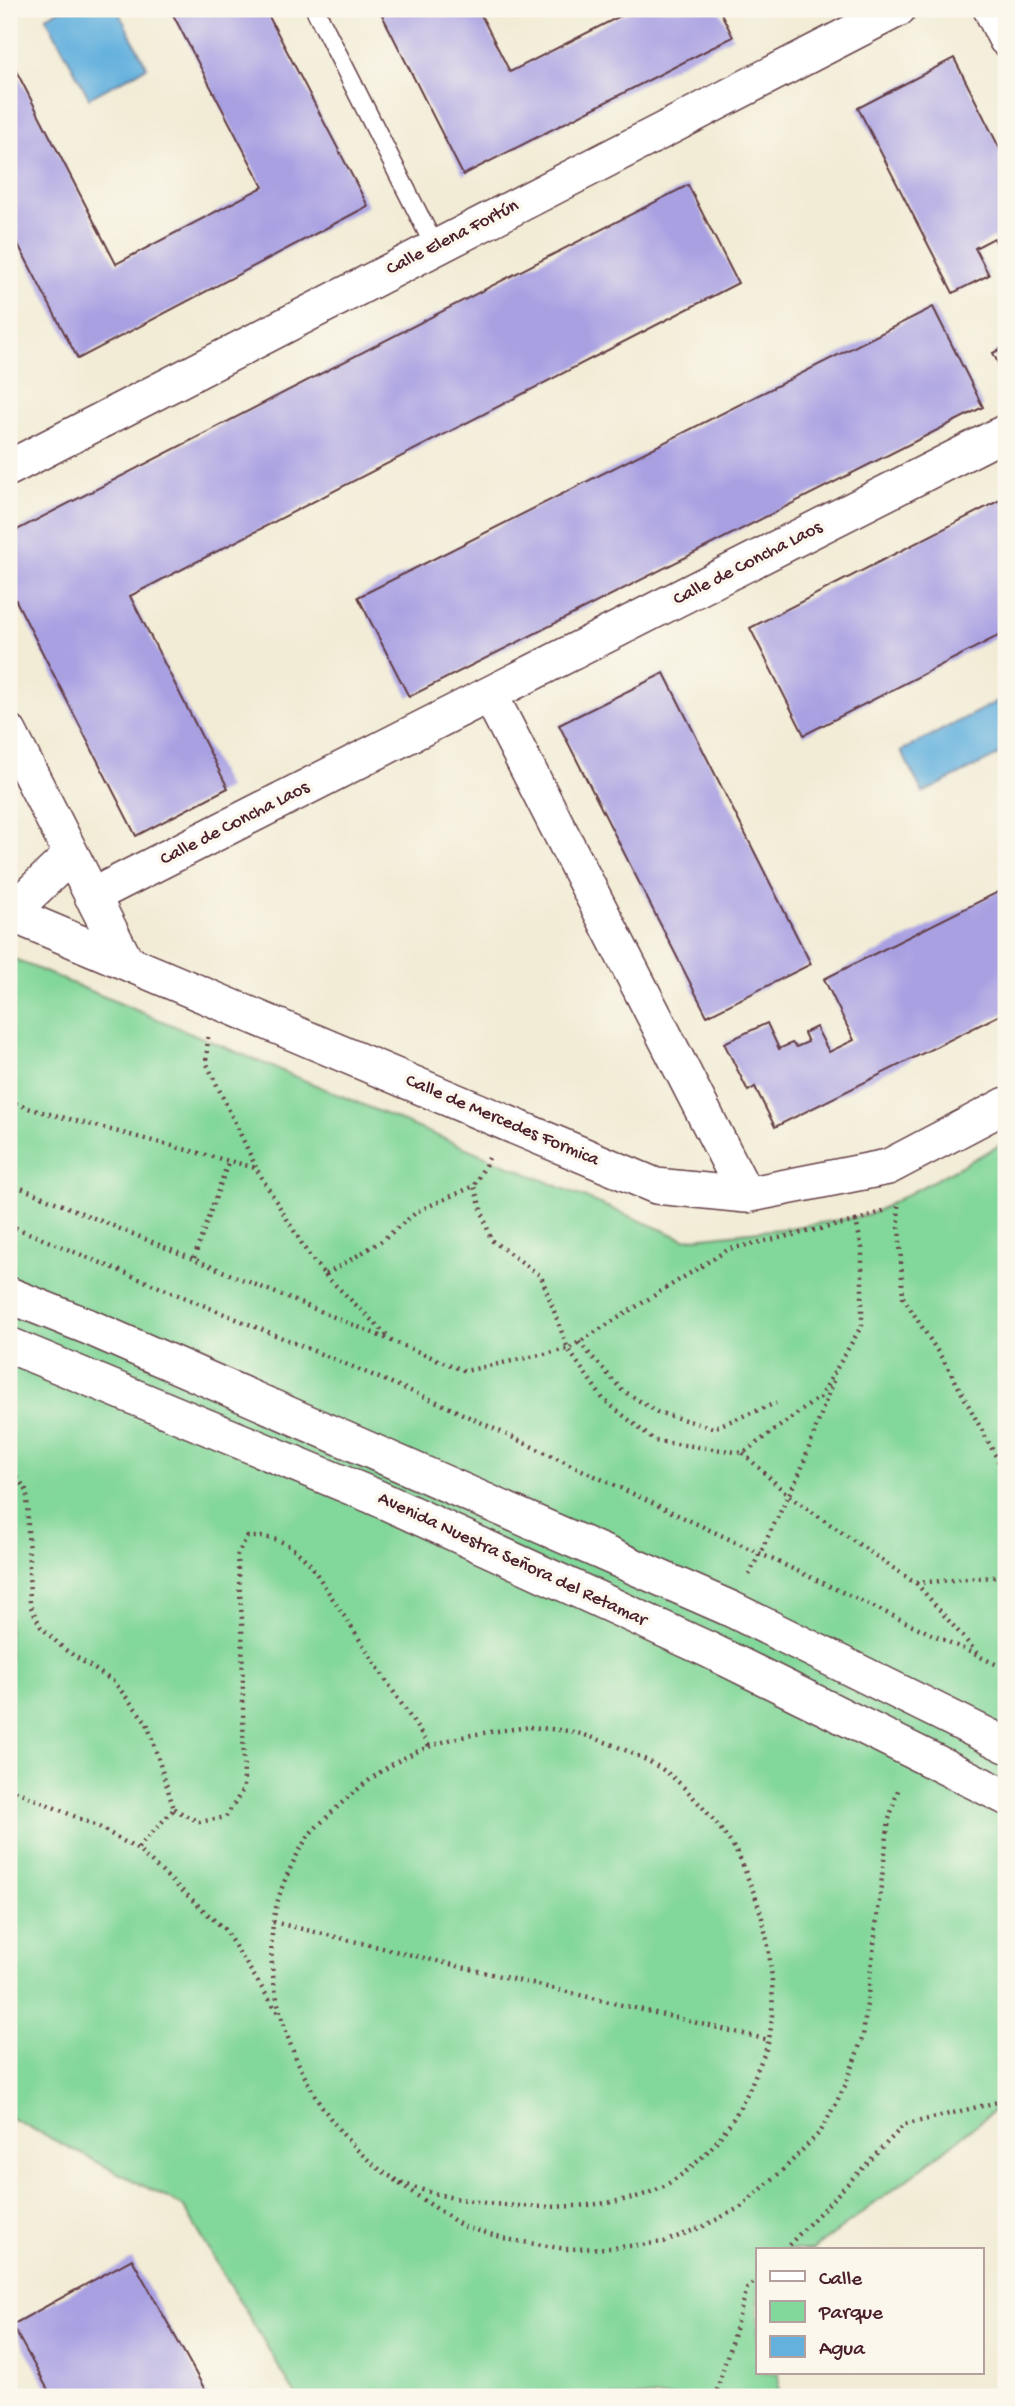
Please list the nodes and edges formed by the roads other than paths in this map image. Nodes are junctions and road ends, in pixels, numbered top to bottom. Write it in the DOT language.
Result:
graph roads {
  1 [pos="315,9"];
  2 [pos="898,9"];
  3 [pos="991,9"];
  4 [pos="1006,39"];
  5 [pos="435,247"];
  6 [pos="1006,432"];
  7 [pos="9,468"];
  8 [pos="489,695"];
  9 [pos="9,732"];
  10 [pos="71,855"];
  11 [pos="92,896"];
  12 [pos="9,913"];
  13 [pos="126,962"];
  14 [pos="1006,1105"];
  15 [pos="746,1195"];
  16 [pos="9,1295"];
  17 [pos="9,1345"];
  18 [pos="1006,1745"];
  19 [pos="1006,1797"];
  1 -- 5 [label="lane"];
  2 -- 5 [label="street, Calle Elena Fortún"];
  3 -- 4 [label="street"];
  5 -- 7 [label="street, Calle Elena Fortún"];
  6 -- 8 [label="street, Calle de Concha Laos"];
  8 -- 11 [label="street, Calle de Concha Laos"];
  8 -- 15 [label="street"];
  9 -- 10 [label="street"];
  10 -- 11 [label="street"];
  10 -- 12 [label="street"];
  11 -- 13 [label="street"];
  12 -- 13 [label="street, Calle de Mercedes Formica"];
  13 -- 15 [label="street, Calle de Mercedes Formica"];
  14 -- 15 [label="street, Calle de Mercedes Formica"];
  16 -- 18 [label="street"];
  17 -- 19 [label="street, Avenida Nuestra Señora del Retamar"];
}
